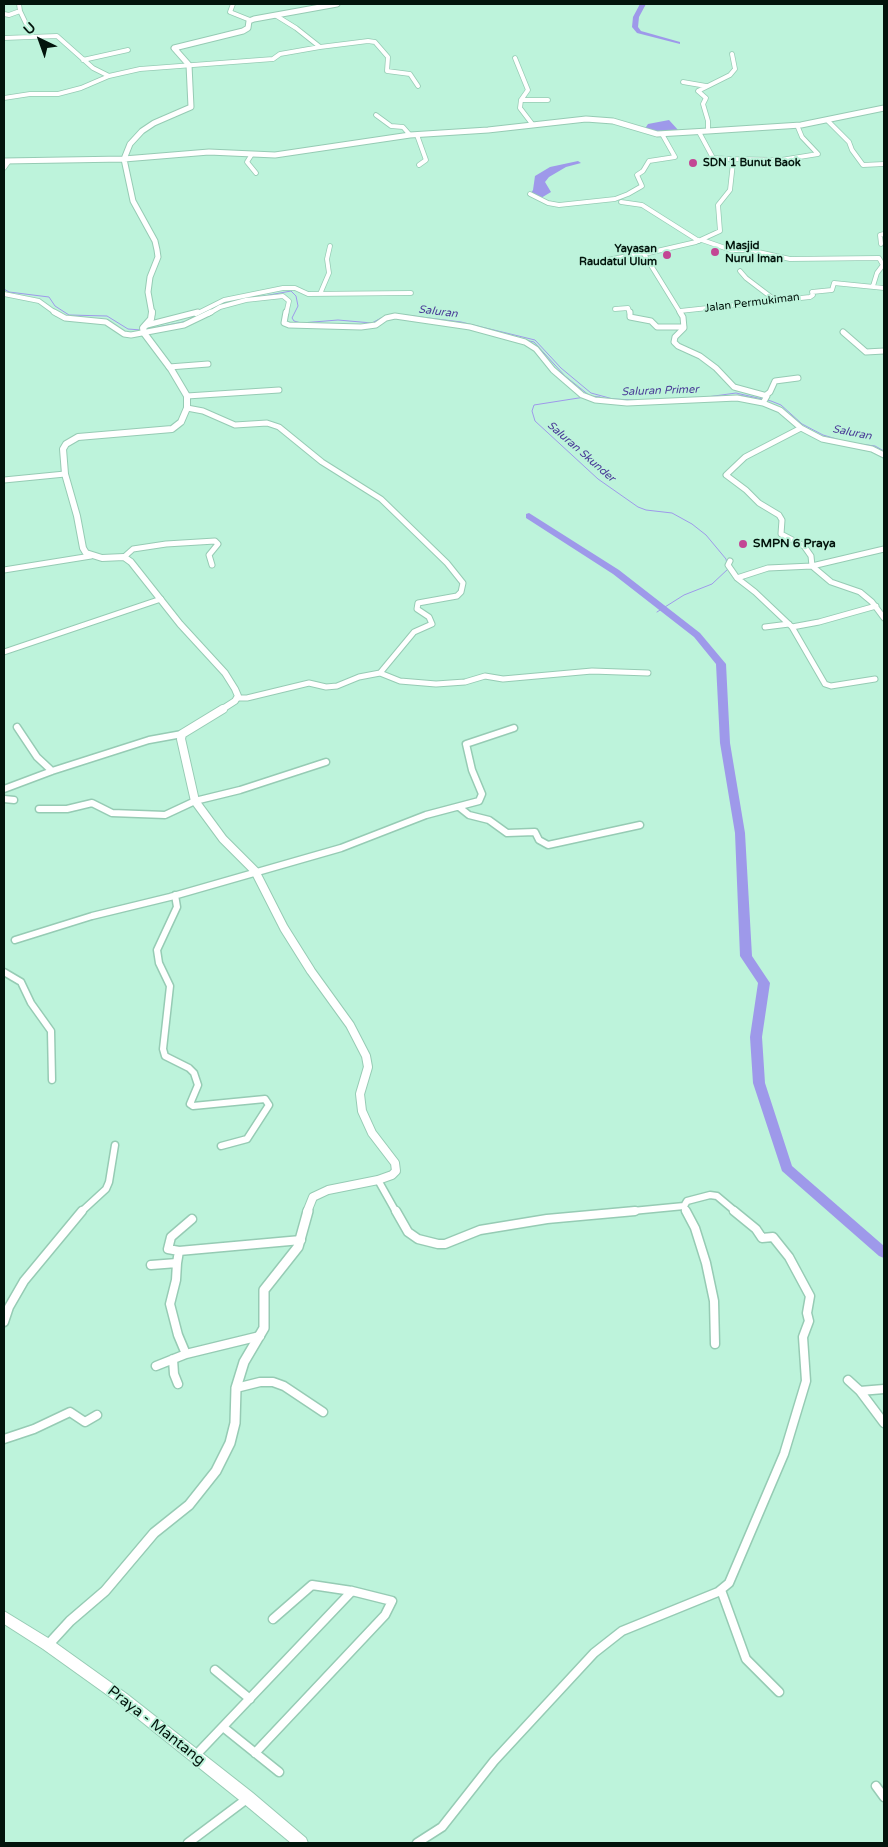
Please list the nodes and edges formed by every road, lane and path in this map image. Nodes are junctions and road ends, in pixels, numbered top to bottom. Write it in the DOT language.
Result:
graph roads {
  1 [pos="19,4"];
  2 [pos="233,4"];
  3 [pos="337,4"];
  4 [pos="20,11"];
  5 [pos="4,14"];
  6 [pos="275,15"];
  7 [pos="250,20"];
  8 [pos="32,36"];
  9 [pos="4,38"];
  10 [pos="320,47"];
  11 [pos="128,50"];
  12 [pos="732,54"];
  13 [pos="515,58"];
  14 [pos="83,60"];
  15 [pos="188,65"];
  16 [pos="109,76"];
  17 [pos="683,82"];
  18 [pos="418,86"];
  19 [pos="708,87"];
  20 [pos="4,98"];
  21 [pos="522,100"];
  22 [pos="548,100"];
  23 [pos="884,108"];
  24 [pos="376,115"];
  25 [pos="828,120"];
  26 [pos="533,125"];
  27 [pos="797,125"];
  28 [pos="708,131"];
  29 [pos="699,132"];
  30 [pos="418,134"];
  31 [pos="662,134"];
  32 [pos="410,135"];
  33 [pos="252,154"];
  34 [pos="124,159"];
  35 [pos="731,160"];
  36 [pos="6,161"];
  37 [pos="884,164"];
  38 [pos="420,165"];
  39 [pos="4,168"];
  40 [pos="256,173"];
  41 [pos="530,194"];
  42 [pos="621,202"];
  43 [pos="884,234"];
  44 [pos="700,241"];
  45 [pos="881,244"];
  46 [pos="330,246"];
  47 [pos="644,253"];
  48 [pos="590,263"];
  49 [pos="740,271"];
  50 [pos="873,286"];
  51 [pos="884,288"];
  52 [pos="411,293"];
  53 [pos="320,294"];
  54 [pos="4,295"];
  55 [pos="775,300"];
  56 [pos="615,309"];
  57 [pos="680,311"];
  58 [pos="684,327"];
  59 [pos="145,330"];
  60 [pos="843,332"];
  61 [pos="884,351"];
  62 [pos="208,364"];
  63 [pos="169,367"];
  64 [pos="798,378"];
  65 [pos="279,390"];
  66 [pos="187,396"];
  67 [pos="767,396"];
  68 [pos="763,402"];
  69 [pos="187,408"];
  70 [pos="801,428"];
  71 [pos="884,455"];
  72 [pos="65,474"];
  73 [pos="4,480"];
  74 [pos="884,549"];
  75 [pos="90,556"];
  76 [pos="124,558"];
  77 [pos="730,561"];
  78 [pos="212,564"];
  79 [pos="812,566"];
  80 [pos="4,570"];
  81 [pos="736,578"];
  82 [pos="161,599"];
  83 [pos="876,606"];
  84 [pos="884,618"];
  85 [pos="791,625"];
  86 [pos="765,627"];
  87 [pos="4,652"];
  88 [pos="380,673"];
  89 [pos="648,673"];
  90 [pos="875,679"];
  91 [pos="237,698"];
  92 [pos="17,727"];
  93 [pos="514,728"];
  94 [pos="182,734"];
  95 [pos="326,762"];
  96 [pos="52,771"];
  97 [pos="4,789"];
  98 [pos="4,799"];
  99 [pos="14,800"];
  100 [pos="195,802"];
  101 [pos="459,807"];
  102 [pos="39,809"];
  103 [pos="640,825"];
  104 [pos="255,871"];
  105 [pos="175,895"];
  106 [pos="15,940"];
  107 [pos="4,972"];
  108 [pos="52,1080"];
  109 [pos="115,1145"];
  110 [pos="222,1146"];
  111 [pos="378,1180"];
  112 [pos="684,1206"];
  113 [pos="192,1219"];
  114 [pos="302,1240"];
  115 [pos="179,1251"];
  116 [pos="178,1263"];
  117 [pos="151,1265"];
  118 [pos="4,1322"];
  119 [pos="261,1336"];
  120 [pos="716,1344"];
  121 [pos="186,1354"];
  122 [pos="174,1359"];
  123 [pos="156,1366"];
  124 [pos="848,1380"];
  125 [pos="178,1384"];
  126 [pos="236,1388"];
  127 [pos="884,1389"];
  128 [pos="860,1391"];
  129 [pos="322,1412"];
  130 [pos="97,1415"];
  131 [pos="884,1421"];
  132 [pos="4,1438"];
  133 [pos="721,1590"];
  134 [pos="352,1591"];
  135 [pos="4,1617"];
  136 [pos="273,1619"];
  137 [pos="48,1645"];
  138 [pos="215,1670"];
  139 [pos="779,1692"];
  140 [pos="250,1699"];
  141 [pos="223,1727"];
  142 [pos="255,1753"];
  143 [pos="194,1757"];
  144 [pos="279,1772"];
  145 [pos="876,1786"];
  146 [pos="884,1797"];
  147 [pos="248,1798"];
  148 [pos="297,1842"];
  149 [pos="188,1843"];
  150 [pos="417,1843"];
  1 -- 4 [label="street"];
  2 -- 7 [label="street"];
  3 -- 6 [label="street"];
  4 -- 5 [label="street"];
  4 -- 8 [label="street"];
  6 -- 7 [label="street"];
  6 -- 10 [label="street"];
  7 -- 15 [label="street"];
  8 -- 9 [label="street"];
  8 -- 14 [label="street"];
  10 -- 15 [label="street"];
  10 -- 18 [label="street"];
  11 -- 14 [label="street"];
  12 -- 19 [label="street"];
  13 -- 21 [label="street"];
  14 -- 16 [label="street"];
  15 -- 16 [label="street"];
  15 -- 34 [label="street"];
  16 -- 20 [label="street"];
  17 -- 19 [label="street"];
  19 -- 28 [label="street"];
  21 -- 22 [label="street"];
  21 -- 26 [label="street"];
  23 -- 25 [label="street"];
  24 -- 32 [label="street"];
  25 -- 27 [label="street"];
  25 -- 37 [label="street"];
  26 -- 30 [label="street"];
  26 -- 31 [label="street"];
  27 -- 28 [label="street"];
  27 -- 35 [label="street"];
  28 -- 29 [label="street"];
  29 -- 31 [label="street"];
  29 -- 35 [label="street"];
  30 -- 32 [label="street"];
  30 -- 38 [label="street"];
  31 -- 41 [label="street"];
  32 -- 33 [label="street"];
  33 -- 34 [label="street"];
  33 -- 40 [label="street"];
  34 -- 36 [label="street"];
  34 -- 59 [label="street"];
  35 -- 44 [label="street"];
  36 -- 39 [label="street"];
  42 -- 44 [label="street"];
  43 -- 45 [label="street"];
  44 -- 47 [label="street"];
  44 -- 50 [label="street"];
  46 -- 53 [label="street"];
  47 -- 48 [label="street"];
  47 -- 57 [label="street"];
  49 -- 55 [label="street"];
  50 -- 51 [label="street, Jalan Permukiman"];
  50 -- 55 [label="street, Jalan Permukiman"];
  52 -- 53 [label="street"];
  53 -- 59 [label="street"];
  54 -- 59 [label="street"];
  55 -- 57 [label="street, Jalan Permukiman"];
  56 -- 58 [label="street"];
  57 -- 58 [label="street"];
  58 -- 67 [label="street"];
  59 -- 63 [label="street"];
  59 -- 68 [label="street"];
  60 -- 61 [label="street"];
  62 -- 63 [label="street"];
  63 -- 66 [label="street"];
  64 -- 67 [label="street"];
  65 -- 66 [label="street"];
  66 -- 69 [label="street"];
  67 -- 68 [label="street"];
  68 -- 70 [label="street"];
  69 -- 72 [label="street"];
  69 -- 88 [label="street"];
  70 -- 71 [label="street"];
  70 -- 79 [label="street"];
  72 -- 73 [label="street"];
  72 -- 75 [label="street"];
  74 -- 79 [label="street"];
  75 -- 76 [label="street"];
  75 -- 80 [label="street"];
  76 -- 78 [label="street"];
  76 -- 82 [label="street"];
  77 -- 81 [label="street"];
  79 -- 81 [label="street"];
  79 -- 83 [label="street"];
  81 -- 85 [label="street"];
  82 -- 87 [label="street"];
  82 -- 91 [label="street"];
  83 -- 84 [label="street"];
  83 -- 85 [label="street"];
  85 -- 86 [label="street"];
  85 -- 90 [label="street"];
  88 -- 89 [label="street"];
  88 -- 91 [label="street"];
  91 -- 94 [label="street"];
  92 -- 96 [label="street"];
  93 -- 101 [label="street"];
  94 -- 96 [label="street"];
  94 -- 100 [label="street"];
  95 -- 100 [label="street"];
  96 -- 97 [label="street"];
  98 -- 99 [label="street"];
  100 -- 102 [label="street"];
  100 -- 104 [label="street"];
  101 -- 103 [label="street"];
  101 -- 104 [label="street"];
  104 -- 105 [label="street"];
  104 -- 111 [label="street"];
  105 -- 106 [label="street"];
  105 -- 110 [label="street"];
  107 -- 108 [label="street"];
  109 -- 118 [label="street"];
  111 -- 112 [label="street"];
  111 -- 114 [label="street"];
  112 -- 120 [label="street"];
  112 -- 133 [label="street"];
  113 -- 115 [label="street"];
  114 -- 115 [label="street"];
  114 -- 119 [label="street"];
  115 -- 116 [label="street"];
  116 -- 117 [label="street"];
  116 -- 121 [label="street"];
  119 -- 121 [label="street"];
  119 -- 126 [label="street"];
  121 -- 122 [label="street"];
  122 -- 123 [label="street"];
  122 -- 125 [label="street"];
  124 -- 128 [label="street"];
  126 -- 129 [label="street"];
  126 -- 137 [label="street"];
  127 -- 128 [label="street"];
  128 -- 131 [label="street"];
  130 -- 132 [label="street"];
  133 -- 139 [label="street"];
  133 -- 150 [label="street"];
  134 -- 136 [label="street"];
  134 -- 140 [label="street"];
  134 -- 142 [label="street"];
  135 -- 137 [label="main road, Praya - Mantang"];
  137 -- 143 [label="main road, Praya - Mantang"];
  138 -- 140 [label="street"];
  140 -- 141 [label="street"];
  141 -- 142 [label="street"];
  141 -- 143 [label="street"];
  142 -- 144 [label="street"];
  143 -- 147 [label="main road, Praya - Mantang"];
  145 -- 146 [label="street"];
  147 -- 148 [label="main road, Praya - Mantang"];
  147 -- 149 [label="street"];
}
